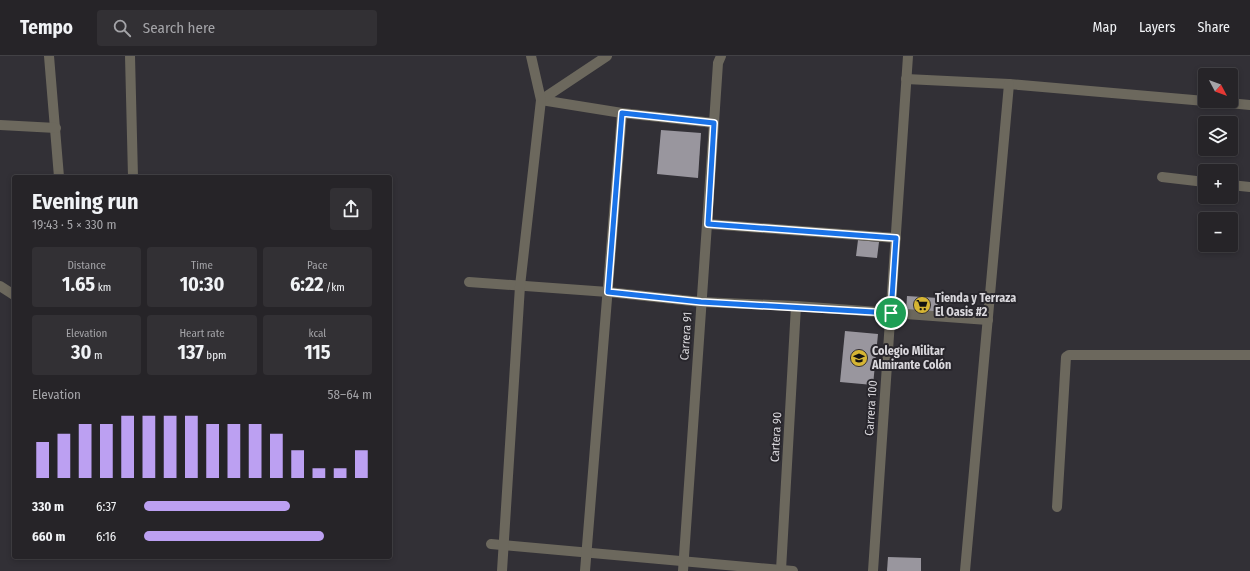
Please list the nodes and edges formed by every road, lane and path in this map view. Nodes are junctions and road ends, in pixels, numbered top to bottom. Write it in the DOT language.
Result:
graph roads {
  1 [pos="49,56"];
  2 [pos="130,56"];
  3 [pos="531,56"];
  4 [pos="607,56"];
  5 [pos="721,56"];
  6 [pos="908,56"];
  7 [pos="906,79"];
  8 [pos="1009,84"];
  9 [pos="541,100"];
  10 [pos="1198,100"];
  11 [pos="1238,103"];
  12 [pos="1250,104"];
  13 [pos="622,113"];
  14 [pos="714,123"];
  15 [pos="0,125"];
  16 [pos="56,128"];
  17 [pos="59,175"];
  18 [pos="133,175"];
  19 [pos="1162,177"];
  20 [pos="1198,181"];
  21 [pos="1238,186"];
  22 [pos="1250,187"];
  23 [pos="708,224"];
  24 [pos="896,238"];
  25 [pos="469,282"];
  26 [pos="0,286"];
  27 [pos="520,286"];
  28 [pos="608,292"];
  29 [pos="12,294"];
  30 [pos="701,302"];
  31 [pos="796,306"];
  32 [pos="891,313"];
  33 [pos="988,320"];
  34 [pos="1250,355"];
  35 [pos="1057,507"];
  36 [pos="491,544"];
  37 [pos="504,545"];
  38 [pos="587,553"];
  39 [pos="684,566"];
  40 [pos="781,570"];
  41 [pos="502,571"];
  42 [pos="586,571"];
  43 [pos="793,571"];
  44 [pos="873,571"];
  45 [pos="966,571"];
  1 -- 16 [label="street"];
  2 -- 18 [label="street"];
  3 -- 9 [label="street"];
  4 -- 9 [label="street"];
  5 -- 14 [label="street, Carrera 91"];
  6 -- 7 [label="street, Carrera 100"];
  7 -- 8 [label="street"];
  7 -- 24 [label="street, Carrera 100"];
  8 -- 10 [label="street"];
  8 -- 33 [label="street"];
  9 -- 13 [label="street"];
  9 -- 27 [label="street"];
  11 -- 12 [label="street"];
  13 -- 14 [label="street"];
  13 -- 28 [label="street"];
  14 -- 23 [label="street, Carrera 91"];
  15 -- 16 [label="street"];
  16 -- 17 [label="street"];
  19 -- 20 [label="street"];
  21 -- 22 [label="street"];
  23 -- 24 [label="street"];
  23 -- 30 [label="street, Carrera 91"];
  24 -- 32 [label="street, Carrera 100"];
  25 -- 27 [label="street"];
  26 -- 29 [label="street"];
  27 -- 28 [label="street"];
  27 -- 37 [label="street"];
  28 -- 30 [label="street"];
  28 -- 38 [label="street"];
  30 -- 31 [label="street"];
  30 -- 39 [label="street, Carrera 91"];
  31 -- 32 [label="street"];
  31 -- 40 [label="street, Cartera 90"];
  32 -- 33 [label="street"];
  32 -- 44 [label="street, Carrera 100"];
  33 -- 45 [label="street"];
  34 -- 35 [label="street"];
  36 -- 37 [label="street"];
  37 -- 38 [label="street"];
  37 -- 41 [label="street"];
  38 -- 39 [label="street"];
  38 -- 42 [label="street"];
  39 -- 40 [label="street"];
  40 -- 43 [label="street"];
}
